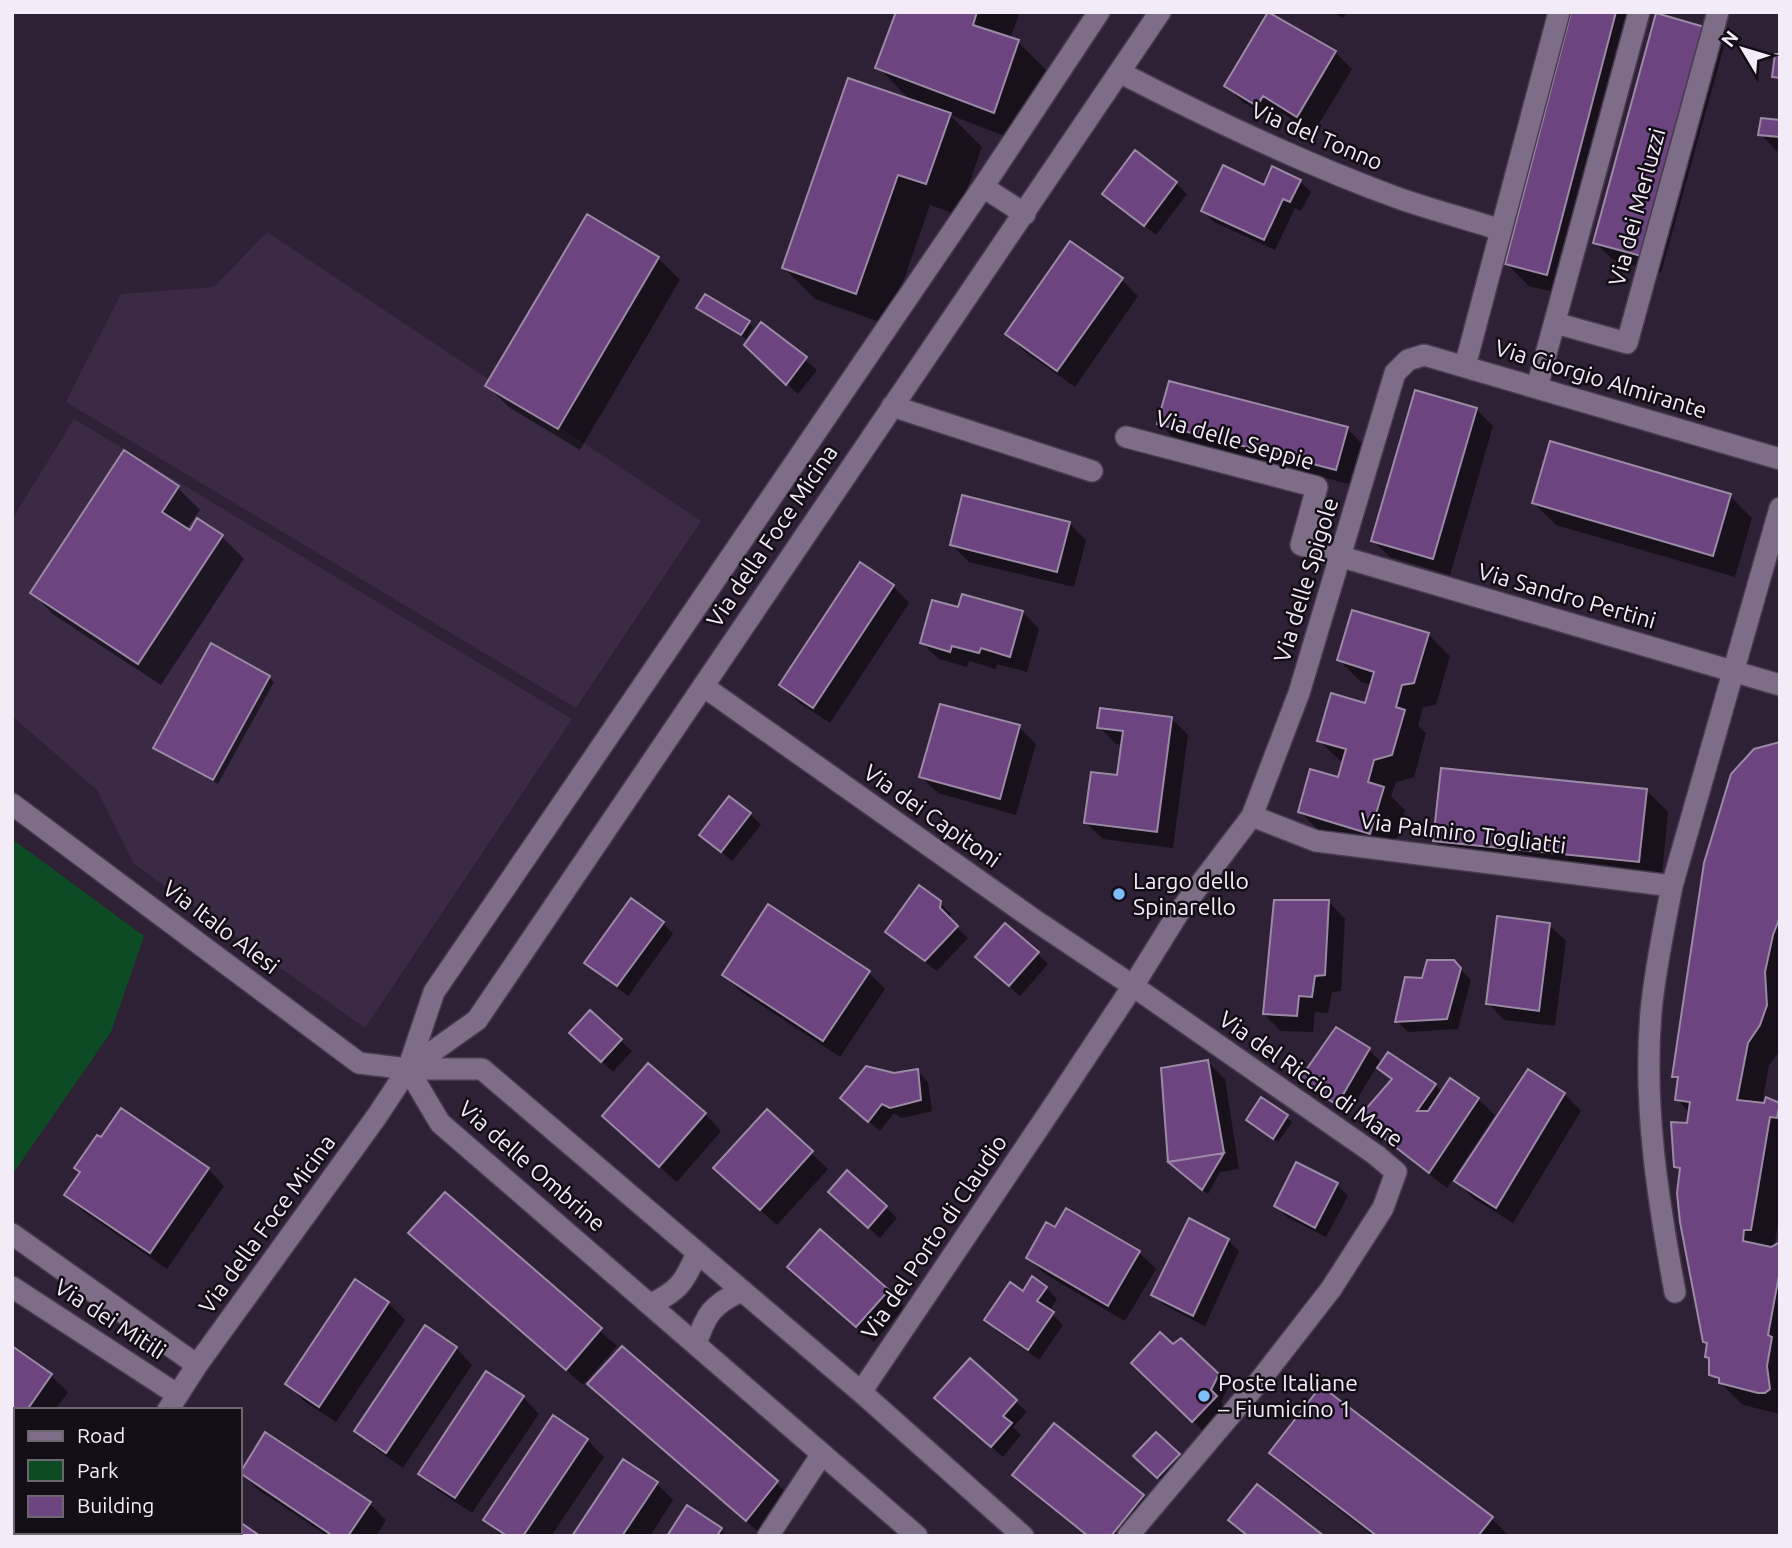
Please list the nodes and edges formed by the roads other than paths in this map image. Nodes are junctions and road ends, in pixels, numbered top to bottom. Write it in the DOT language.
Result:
graph roads {
  1 [pos="1099,12"];
  2 [pos="1160,12"];
  3 [pos="1559,12"];
  4 [pos="1639,12"];
  5 [pos="1718,12"];
  6 [pos="1119,72"];
  7 [pos="983,187"];
  8 [pos="1025,214"];
  9 [pos="1501,230"];
  10 [pos="1555,323"];
  11 [pos="1408,360"];
  12 [pos="1465,366"];
  13 [pos="1538,387"];
  14 [pos="892,406"];
  15 [pos="1126,437"];
  16 [pos="1780,459"];
  17 [pos="1092,471"];
  18 [pos="1780,508"];
  19 [pos="1339,558"];
  20 [pos="1732,671"];
  21 [pos="1780,685"];
  22 [pos="703,686"];
  23 [pos="12,804"];
  24 [pos="1252,816"];
  25 [pos="1672,886"];
  26 [pos="1133,986"];
  27 [pos="408,1069"];
  28 [pos="12,1234"];
  29 [pos="696,1253"];
  30 [pos="12,1287"];
  31 [pos="741,1291"];
  32 [pos="1675,1292"];
  33 [pos="651,1304"];
  34 [pos="696,1344"];
  35 [pos="197,1365"];
  36 [pos="861,1392"];
  37 [pos="173,1402"];
  38 [pos="822,1454"];
  39 [pos="768,1536"];
  40 [pos="917,1536"];
  41 [pos="1023,1536"];
  42 [pos="1128,1536"];
  1 -- 7 [label="street, Via della Foce Micina"];
  2 -- 6 [label="street, Via della Foce Micina"];
  3 -- 9 [label="street"];
  4 -- 10 [label="street"];
  5 -- 10 [label="street, Via dei Merluzzi"];
  6 -- 8 [label="street, Via della Foce Micina"];
  6 -- 9 [label="street, Via del Tonno"];
  7 -- 8 [label="street"];
  7 -- 27 [label="street, Via della Foce Micina"];
  8 -- 14 [label="street, Via della Foce Micina"];
  9 -- 12 [label="street"];
  10 -- 13 [label="street"];
  11 -- 12 [label="street, Via Giorgio Almirante"];
  11 -- 19 [label="street, Via delle Spigole"];
  12 -- 13 [label="street, Via Giorgio Almirante"];
  13 -- 16 [label="street, Via Giorgio Almirante"];
  14 -- 17 [label="street"];
  14 -- 22 [label="street, Via della Foce Micina"];
  15 -- 19 [label="street, Via delle Seppie"];
  18 -- 20 [label="street"];
  19 -- 20 [label="street, Via Sandro Pertini"];
  19 -- 24 [label="street, Via delle Spigole"];
  20 -- 21 [label="street, Via Sandro Pertini"];
  20 -- 25 [label="street"];
  22 -- 26 [label="street, Via dei Capitoni"];
  22 -- 27 [label="street, Via della Foce Micina"];
  23 -- 27 [label="street, Via Italo Alesi"];
  24 -- 25 [label="street, Via Palmiro Togliatti"];
  24 -- 26 [label="street"];
  25 -- 32 [label="street"];
  26 -- 36 [label="street, Via del Porto di Claudio"];
  26 -- 42 [label="street, Via del Riccio di Mare"];
  27 -- 29 [label="street, Via delle Ombrine"];
  27 -- 33 [label="street, Via delle Ombrine"];
  27 -- 35 [label="street, Via della Foce Micina"];
  28 -- 35 [label="street"];
  29 -- 31 [label="street, Via delle Ombrine"];
  29 -- 33 [label="street"];
  30 -- 37 [label="street, Via dei Mitili"];
  31 -- 34 [label="street"];
  31 -- 36 [label="street, Via delle Ombrine"];
  33 -- 34 [label="street, Via delle Ombrine"];
  34 -- 38 [label="street, Via delle Ombrine"];
  35 -- 37 [label="street, Via della Foce Micina"];
  36 -- 41 [label="street, Via delle Ombrine"];
  38 -- 39 [label="street"];
  38 -- 40 [label="street, Via delle Ombrine"];
}
